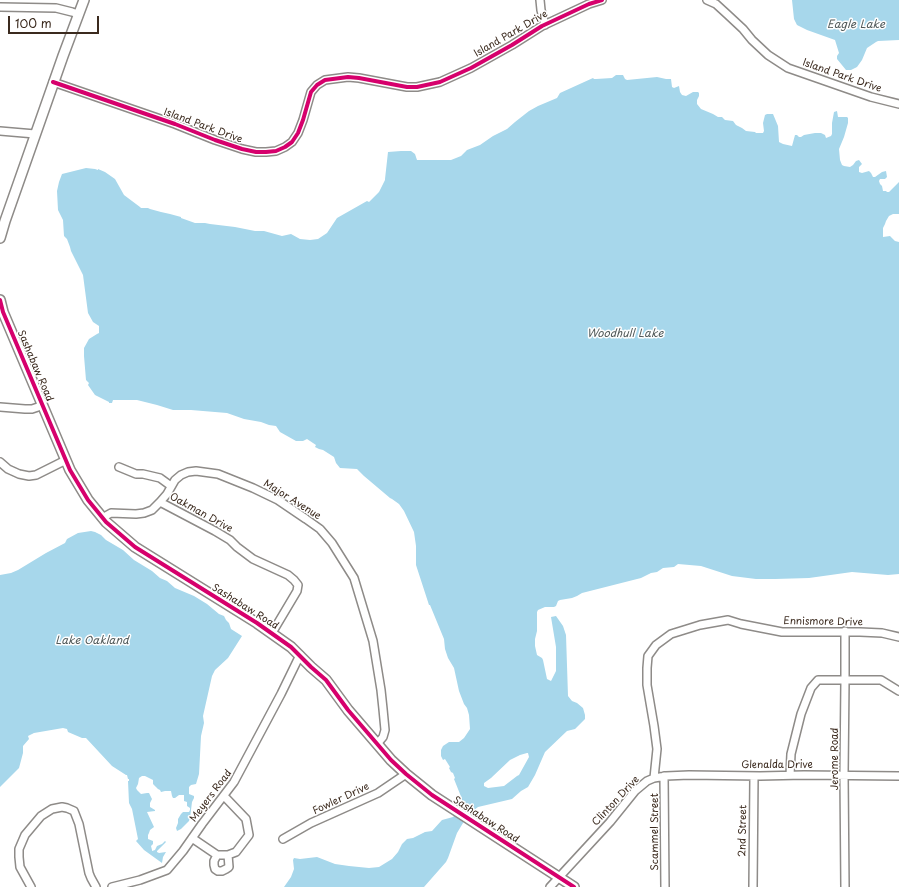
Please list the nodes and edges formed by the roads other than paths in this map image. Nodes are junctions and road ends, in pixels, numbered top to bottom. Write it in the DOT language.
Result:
graph roads {
  1 [pos="84,0"];
  2 [pos="540,0"];
  3 [pos="602,0"];
  4 [pos="707,0"];
  5 [pos="0,7"];
  6 [pos="78,14"];
  7 [pos="544,25"];
  8 [pos="53,82"];
  9 [pos="899,104"];
  10 [pos="0,131"];
  11 [pos="36,134"];
  12 [pos="4,213"];
  13 [pos="0,238"];
  14 [pos="0,300"];
  15 [pos="42,404"];
  16 [pos="0,407"];
  17 [pos="66,460"];
  18 [pos="0,462"];
  19 [pos="119,467"];
  20 [pos="171,486"];
  21 [pos="160,502"];
  22 [pos="102,518"];
  23 [pos="845,631"];
  24 [pos="272,633"];
  25 [pos="899,637"];
  26 [pos="656,645"];
  27 [pos="300,655"];
  28 [pos="845,680"];
  29 [pos="899,691"];
  30 [pos="377,744"];
  31 [pos="406,774"];
  32 [pos="790,775"];
  33 [pos="844,775"];
  34 [pos="664,776"];
  35 [pos="754,776"];
  36 [pos="899,776"];
  37 [pos="654,778"];
  38 [pos="224,796"];
  39 [pos="192,838"];
  40 [pos="283,840"];
  41 [pos="217,855"];
  42 [pos="228,855"];
  43 [pos="559,877"];
  44 [pos="31,887"];
  45 [pos="96,887"];
  46 [pos="112,887"];
  47 [pos="550,887"];
  48 [pos="574,887"];
  49 [pos="665,887"];
  50 [pos="753,887"];
  51 [pos="845,887"];
  1 -- 6 [label="street"];
  2 -- 7 [label="street"];
  3 -- 7 [label="street, Island Park Drive"];
  4 -- 9 [label="street, Island Park Drive"];
  5 -- 6 [label="street"];
  6 -- 8 [label="street"];
  7 -- 8 [label="street, Island Park Drive"];
  8 -- 11 [label="street"];
  10 -- 11 [label="street"];
  11 -- 12 [label="street"];
  12 -- 13 [label="street"];
  14 -- 15 [label="street, Sashabaw Road"];
  15 -- 16 [label="street"];
  15 -- 17 [label="street, Sashabaw Road"];
  17 -- 18 [label="street"];
  17 -- 22 [label="street, Sashabaw Road"];
  19 -- 20 [label="street"];
  20 -- 21 [label="street, Major Avenue"];
  20 -- 30 [label="street, Major Avenue"];
  21 -- 22 [label="street, Oakman Drive"];
  21 -- 24 [label="street, Oakman Drive"];
  22 -- 24 [label="street, Sashabaw Road"];
  23 -- 25 [label="street, Ennismore Drive"];
  23 -- 26 [label="street, Ennismore Drive"];
  23 -- 28 [label="street, Jerome Road"];
  24 -- 27 [label="street, Sashabaw Road"];
  26 -- 37 [label="street, Clinton Drive"];
  27 -- 30 [label="street, Sashabaw Road"];
  27 -- 38 [label="street, Meyers Road"];
  28 -- 29 [label="street"];
  28 -- 32 [label="street"];
  28 -- 33 [label="street, Jerome Road"];
  30 -- 31 [label="street, Sashabaw Road"];
  31 -- 40 [label="street, Fowler Drive"];
  31 -- 43 [label="street, Sashabaw Road"];
  32 -- 33 [label="street, Glenalda Drive"];
  32 -- 35 [label="street, Glenalda Drive"];
  33 -- 36 [label="street, Glenalda Drive"];
  33 -- 51 [label="street, Jerome Road"];
  34 -- 35 [label="street, Glenalda Drive"];
  34 -- 37 [label="street, Glenalda Drive"];
  34 -- 49 [label="street, Scammel Street"];
  35 -- 50 [label="street, 2nd Street"];
  37 -- 43 [label="street, Clinton Drive"];
  38 -- 39 [label="street, Meyers Road"];
  38 -- 42 [label="street"];
  39 -- 41 [label="street"];
  39 -- 46 [label="street, Meyers Road"];
  41 -- 42 [label="street"];
  41 -- 42 [label="street"];
  43 -- 47 [label="street, Clinton Drive"];
  43 -- 48 [label="street, Sashabaw Road"];
  44 -- 45 [label="street"];
}
